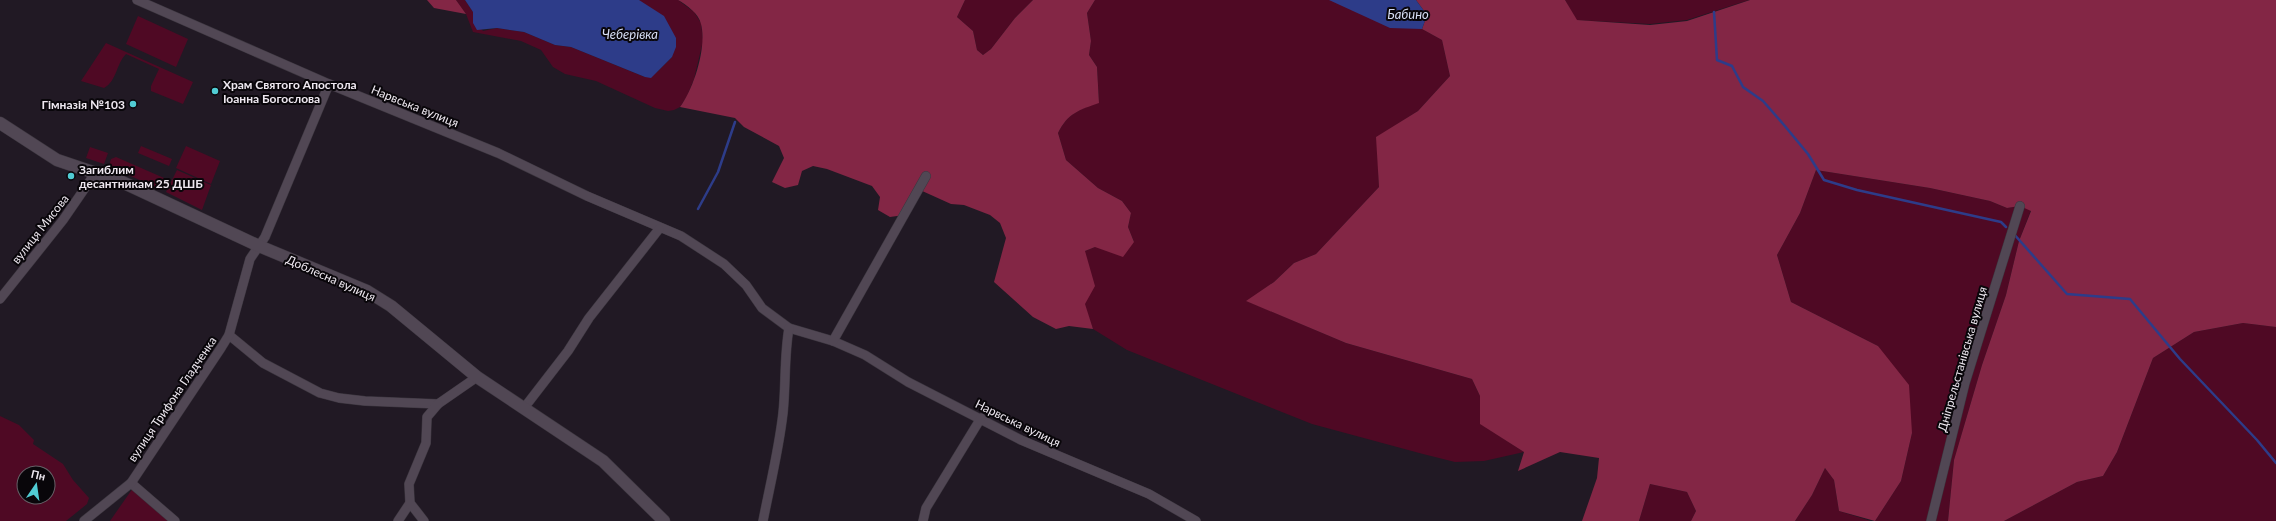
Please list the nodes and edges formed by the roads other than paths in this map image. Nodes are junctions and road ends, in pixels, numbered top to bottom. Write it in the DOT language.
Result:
graph roads {
  1 [pos="137,0"];
  2 [pos="328,84"];
  3 [pos="0,123"];
  4 [pos="96,172"];
  5 [pos="926,176"];
  6 [pos="2020,206"];
  7 [pos="659,229"];
  8 [pos="259,246"];
  9 [pos="0,299"];
  10 [pos="789,328"];
  11 [pos="229,335"];
  12 [pos="833,341"];
  13 [pos="477,377"];
  14 [pos="438,404"];
  15 [pos="524,408"];
  16 [pos="981,418"];
  17 [pos="131,483"];
  18 [pos="410,503"];
  19 [pos="84,521"];
  20 [pos="175,521"];
  21 [pos="398,521"];
  22 [pos="424,521"];
  23 [pos="664,521"];
  24 [pos="763,521"];
  25 [pos="923,521"];
  26 [pos="1196,521"];
  27 [pos="1931,521"];
  1 -- 2 [label="street, Нарвська вулиця"];
  2 -- 7 [label="street, Нарвська вулиця"];
  2 -- 8 [label="street, вулиця Трифона Гладченка"];
  3 -- 4 [label="street, Доблесна вулиця"];
  4 -- 8 [label="street, Доблесна вулиця"];
  4 -- 9 [label="street, вулиця Мисова"];
  5 -- 12 [label="street"];
  6 -- 27 [label="street, Дніпрельстанівська вулиця"];
  7 -- 10 [label="street, Нарвська вулиця"];
  7 -- 15 [label="street"];
  8 -- 11 [label="street, вулиця Трифона Гладченка"];
  8 -- 13 [label="street, Доблесна вулиця"];
  10 -- 12 [label="street, Нарвська вулиця"];
  10 -- 24 [label="street"];
  11 -- 14 [label="street"];
  11 -- 17 [label="street, вулиця Трифона Гладченка"];
  12 -- 16 [label="street, Нарвська вулиця"];
  13 -- 14 [label="street"];
  13 -- 15 [label="street, Доблесна вулиця"];
  14 -- 18 [label="street"];
  15 -- 23 [label="street, Доблесна вулиця"];
  16 -- 25 [label="street"];
  16 -- 26 [label="street, Нарвська вулиця"];
  17 -- 19 [label="street, вулиця Трифона Гладченка"];
  17 -- 20 [label="street"];
  18 -- 21 [label="street"];
  18 -- 22 [label="street"];
}
